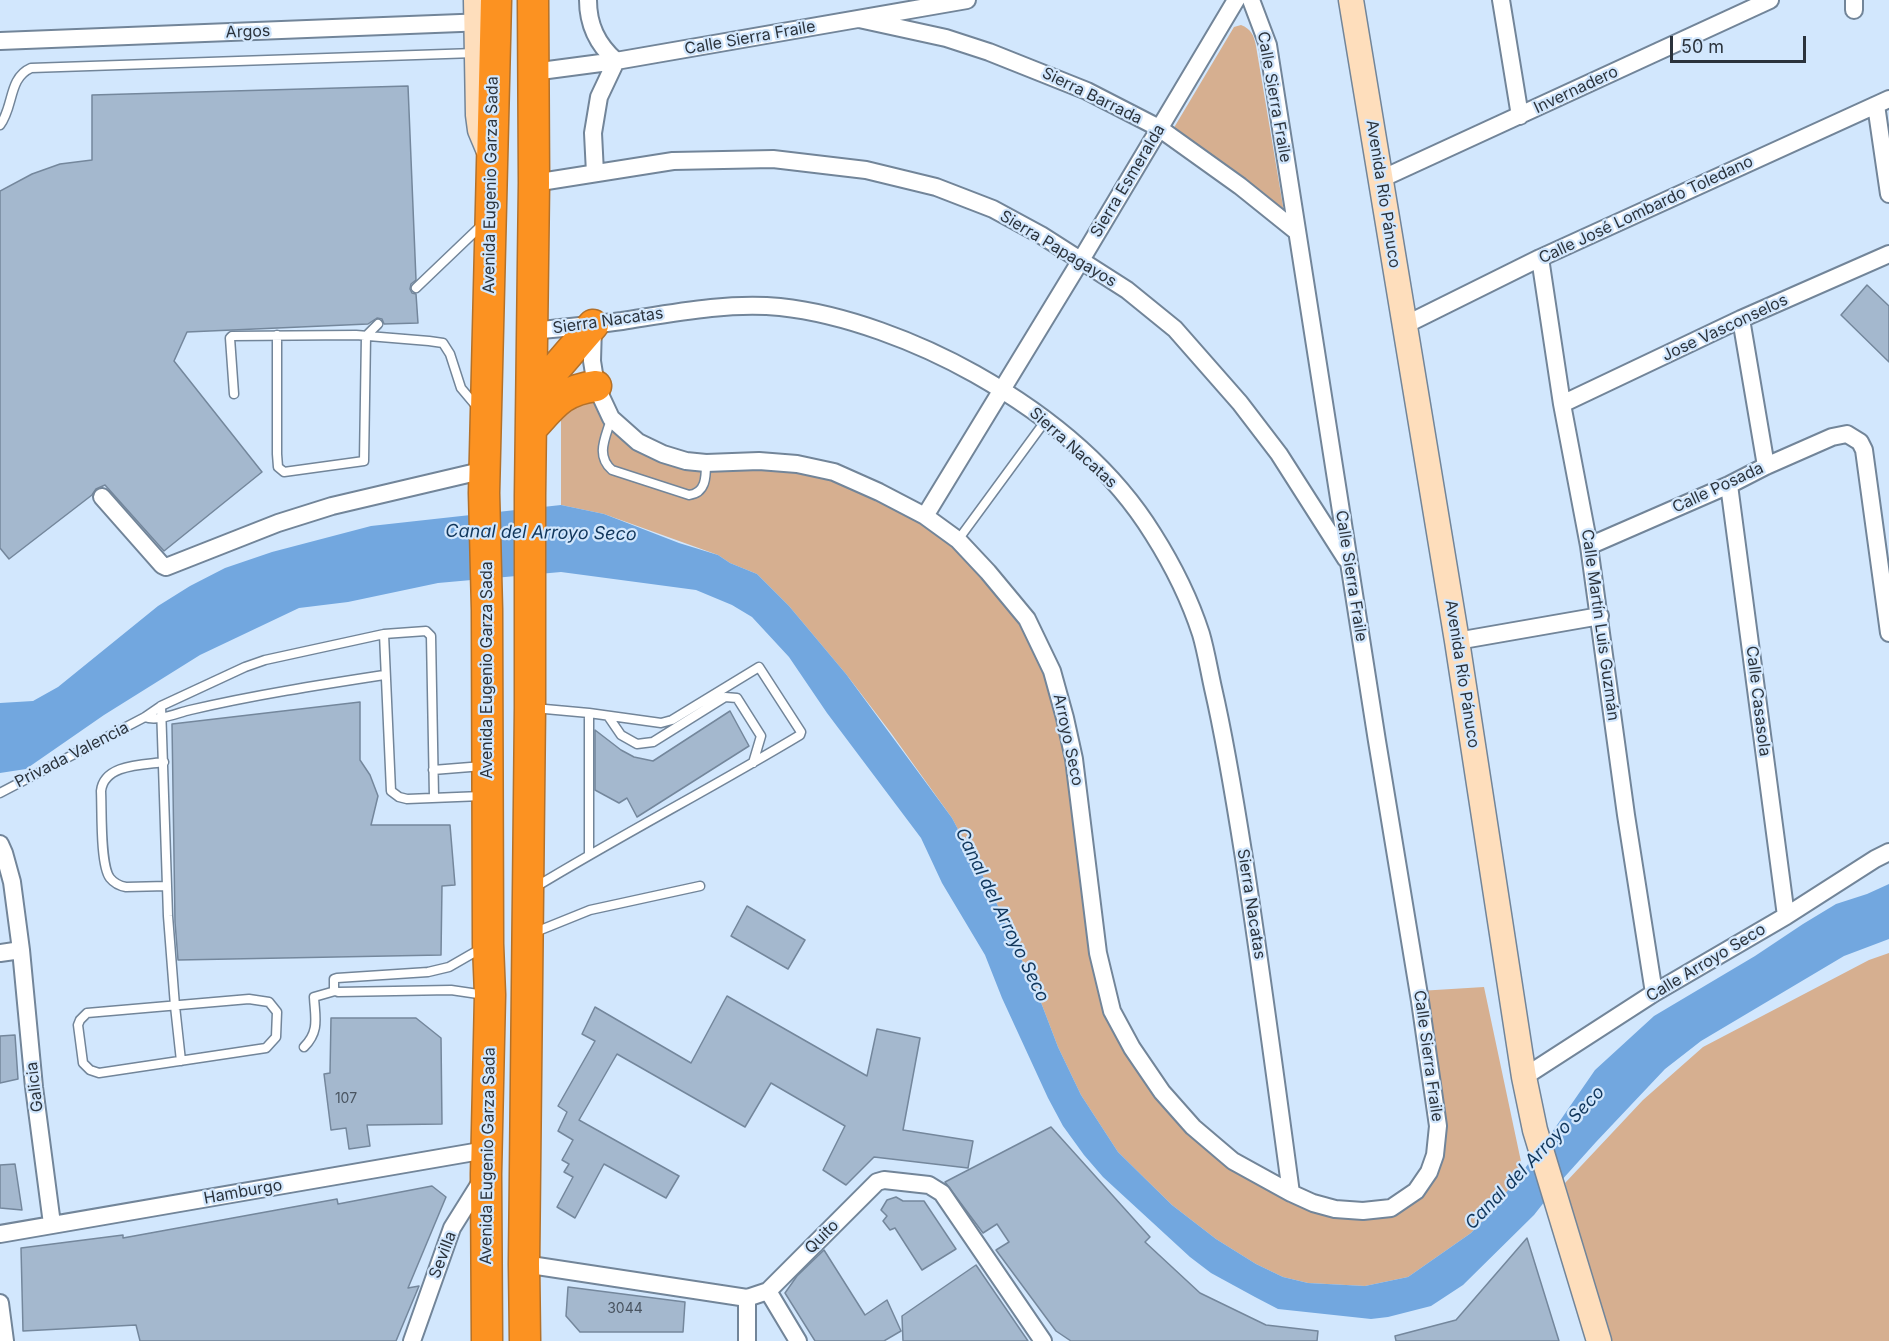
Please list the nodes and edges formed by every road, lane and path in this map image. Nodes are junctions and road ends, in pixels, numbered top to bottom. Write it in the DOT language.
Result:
graph roads {
  1 [pos="533,0"];
  2 [pos="588,0"];
  3 [pos="967,0"];
  4 [pos="1236,0"];
  5 [pos="1251,0"];
  6 [pos="1351,0"];
  7 [pos="1501,0"];
  8 [pos="1770,0"];
  9 [pos="486,11"];
  10 [pos="859,19"];
  11 [pos="0,41"];
  12 [pos="476,53"];
  13 [pos="616,61"];
  14 [pos="533,72"];
  15 [pos="1883,102"];
  16 [pos="1520,116"];
  17 [pos="0,124"];
  18 [pos="1159,128"];
  19 [pos="492,158"];
  20 [pos="595,173"];
  21 [pos="1381,179"];
  22 [pos="534,183"];
  23 [pos="1889,194"];
  24 [pos="490,216"];
  25 [pos="1296,231"];
  26 [pos="1889,254"];
  27 [pos="1540,258"];
  28 [pos="1081,260"];
  29 [pos="416,288"];
  30 [pos="1741,319"];
  31 [pos="378,324"];
  32 [pos="594,325"];
  33 [pos="1405,325"];
  34 [pos="532,331"];
  35 [pos="277,335"];
  36 [pos="366,336"];
  37 [pos="596,386"];
  38 [pos="1002,390"];
  39 [pos="234,394"];
  40 [pos="532,396"];
  41 [pos="1562,404"];
  42 [pos="486,417"];
  43 [pos="611,418"];
  44 [pos="1046,420"];
  45 [pos="531,429"];
  46 [pos="706,463"];
  47 [pos="1766,466"];
  48 [pos="485,481"];
  49 [pos="1729,485"];
  50 [pos="102,497"];
  51 [pos="925,516"];
  52 [pos="958,540"];
  53 [pos="1589,546"];
  54 [pos="1350,565"];
  55 [pos="1600,616"];
  56 [pos="1889,633"];
  57 [pos="384,634"];
  58 [pos="1457,641"];
  59 [pos="384,675"];
  60 [pos="161,706"];
  61 [pos="530,708"];
  62 [pos="589,713"];
  63 [pos="145,717"];
  64 [pos="163,717"];
  65 [pos="608,717"];
  66 [pos="164,762"];
  67 [pos="753,763"];
  68 [pos="487,766"];
  69 [pos="433,771"];
  70 [pos="0,793"];
  71 [pos="488,795"];
  72 [pos="434,797"];
  73 [pos="0,844"];
  74 [pos="1889,852"];
  75 [pos="589,855"];
  76 [pos="166,886"];
  77 [pos="700,886"];
  78 [pos="528,892"];
  79 [pos="1786,916"];
  80 [pos="528,935"];
  81 [pos="488,944"];
  82 [pos="21,950"];
  83 [pos="0,953"];
  84 [pos="335,991"];
  85 [pos="1654,993"];
  86 [pos="490,995"];
  87 [pos="174,1006"];
  88 [pos="304,1047"];
  89 [pos="181,1061"];
  90 [pos="1524,1077"];
  91 [pos="1435,1155"];
  92 [pos="486,1162"];
  93 [pos="1291,1193"];
  94 [pos="52,1224"];
  95 [pos="0,1234"];
  96 [pos="524,1264"];
  97 [pos="768,1291"];
  98 [pos="747,1298"];
  99 [pos="0,1303"];
  100 [pos="5,1341"];
  101 [pos="412,1341"];
  102 [pos="486,1341"];
  103 [pos="525,1341"];
  104 [pos="747,1341"];
  105 [pos="798,1341"];
  106 [pos="1043,1341"];
  107 [pos="1599,1341"];
  1 -- 14 [label="highway"];
  2 -- 13 [label="street"];
  3 -- 10 [label="street, Calle Sierra Fraile"];
  4 -- 18 [label="street, Sierra Esmeralda"];
  5 -- 25 [label="street, Calle Sierra Fraile"];
  6 -- 21 [label="street, Avenida Río Pánuco"];
  7 -- 16 [label="street"];
  8 -- 16 [label="street, Invernadero"];
  9 -- 11 [label="street, Argos"];
  9 -- 12 [label="street"];
  9 -- 19 [label="highway, Avenida Eugenio Garza Sada"];
  10 -- 13 [label="street, Calle Sierra Fraile"];
  10 -- 18 [label="street, Sierra Barrada"];
  12 -- 17 [label="lane"];
  12 -- 19 [label="street"];
  13 -- 14 [label="street, Calle Sierra Fraile"];
  13 -- 20 [label="street"];
  14 -- 22 [label="highway"];
  15 -- 23 [label="street"];
  15 -- 27 [label="street, Calle José Lombardo Toledano"];
  16 -- 21 [label="street, Invernadero"];
  18 -- 25 [label="street, Sierra Barrada"];
  18 -- 28 [label="street, Sierra Esmeralda"];
  19 -- 24 [label="highway, Avenida Eugenio Garza Sada"];
  20 -- 22 [label="street, Sierra Papagayos"];
  20 -- 28 [label="street, Sierra Papagayos"];
  21 -- 33 [label="street, Avenida Río Pánuco"];
  22 -- 34 [label="highway"];
  24 -- 29 [label="lane"];
  24 -- 42 [label="highway, Avenida Eugenio Garza Sada"];
  25 -- 54 [label="street, Calle Sierra Fraile"];
  26 -- 30 [label="street, Jose Vasconselos"];
  27 -- 33 [label="street, Calle José Lombardo Toledano"];
  27 -- 41 [label="street, Calle Martín Luis Guzmán"];
  28 -- 38 [label="street, Sierra Esmeralda"];
  28 -- 54 [label="street, Sierra Papagayos"];
  30 -- 41 [label="street, Jose Vasconselos"];
  30 -- 47 [label="street"];
  31 -- 36 [label="lane"];
  32 -- 34 [label="street, Sierra Nacatas"];
  32 -- 37 [label="street, Arroyo Seco"];
  32 -- 38 [label="street, Sierra Nacatas"];
  32 -- 40 [label="highway"];
  33 -- 58 [label="street, Avenida Río Pánuco"];
  34 -- 40 [label="highway"];
  35 -- 36 [label="lane"];
  35 -- 36 [label="lane"];
  35 -- 39 [label="lane"];
  36 -- 42 [label="lane"];
  37 -- 43 [label="street, Arroyo Seco"];
  37 -- 45 [label="highway"];
  38 -- 44 [label="street, Sierra Nacatas"];
  38 -- 51 [label="street, Sierra Esmeralda"];
  40 -- 45 [label="highway"];
  41 -- 53 [label="street, Calle Martín Luis Guzmán"];
  42 -- 48 [label="highway, Avenida Eugenio Garza Sada"];
  43 -- 46 [label="street, Arroyo Seco"];
  43 -- 46 [label="lane"];
  44 -- 52 [label="lane"];
  44 -- 93 [label="street, Sierra Nacatas"];
  45 -- 61 [label="highway"];
  46 -- 51 [label="street, Arroyo Seco"];
  47 -- 49 [label="street, Calle Posada"];
  47 -- 56 [label="street, Calle Posada"];
  48 -- 50 [label="street"];
  48 -- 68 [label="highway, Avenida Eugenio Garza Sada"];
  49 -- 53 [label="street, Calle Posada"];
  49 -- 79 [label="street, Calle Casasola"];
  51 -- 52 [label="street, Arroyo Seco"];
  52 -- 93 [label="street, Arroyo Seco"];
  53 -- 55 [label="street, Calle Martín Luis Guzmán"];
  54 -- 91 [label="street, Calle Sierra Fraile"];
  55 -- 58 [label="street"];
  55 -- 85 [label="street, Calle Martín Luis Guzmán"];
  57 -- 59 [label="lane"];
  57 -- 60 [label="lane, Privada Valencia"];
  57 -- 69 [label="lane, Privada Valencia"];
  58 -- 90 [label="street, Avenida Río Pánuco"];
  59 -- 64 [label="lane"];
  59 -- 72 [label="lane"];
  60 -- 63 [label="lane, Privada Valencia"];
  60 -- 64 [label="lane"];
  61 -- 62 [label="lane"];
  61 -- 78 [label="highway"];
  62 -- 65 [label="lane"];
  62 -- 75 [label="lane"];
  63 -- 64 [label="lane"];
  63 -- 70 [label="lane, Privada Valencia"];
  64 -- 66 [label="lane"];
  65 -- 67 [label="lane"];
  65 -- 67 [label="lane"];
  66 -- 76 [label="lane"];
  66 -- 76 [label="lane"];
  67 -- 75 [label="lane"];
  68 -- 69 [label="lane"];
  68 -- 71 [label="highway, Avenida Eugenio Garza Sada"];
  69 -- 72 [label="lane"];
  71 -- 72 [label="lane"];
  71 -- 81 [label="highway, Avenida Eugenio Garza Sada"];
  73 -- 82 [label="street, Galicia"];
  74 -- 79 [label="street, Calle Arroyo Seco"];
  75 -- 78 [label="lane"];
  76 -- 87 [label="lane"];
  77 -- 80 [label="lane"];
  78 -- 80 [label="highway"];
  79 -- 85 [label="street, Calle Arroyo Seco"];
  80 -- 96 [label="highway"];
  81 -- 84 [label="lane"];
  81 -- 86 [label="highway, Avenida Eugenio Garza Sada"];
  82 -- 83 [label="street"];
  82 -- 94 [label="street, Galicia"];
  84 -- 86 [label="lane"];
  84 -- 88 [label="lane"];
  85 -- 90 [label="street, Calle Arroyo Seco"];
  86 -- 92 [label="highway, Avenida Eugenio Garza Sada"];
  87 -- 89 [label="lane"];
  87 -- 89 [label="lane"];
  87 -- 89 [label="lane"];
  90 -- 107 [label="street, Avenida Río Pánuco"];
  91 -- 93 [label="street, Arroyo Seco"];
  92 -- 94 [label="street, Hamburgo"];
  92 -- 101 [label="street, Sevilla"];
  92 -- 102 [label="highway, Avenida Eugenio Garza Sada"];
  94 -- 95 [label="street, Hamburgo"];
  96 -- 98 [label="street, Quito"];
  96 -- 103 [label="highway"];
  97 -- 98 [label="street, Quito"];
  97 -- 105 [label="street"];
  97 -- 106 [label="street, Quito"];
  98 -- 104 [label="street"];
  99 -- 100 [label="street"];
}
